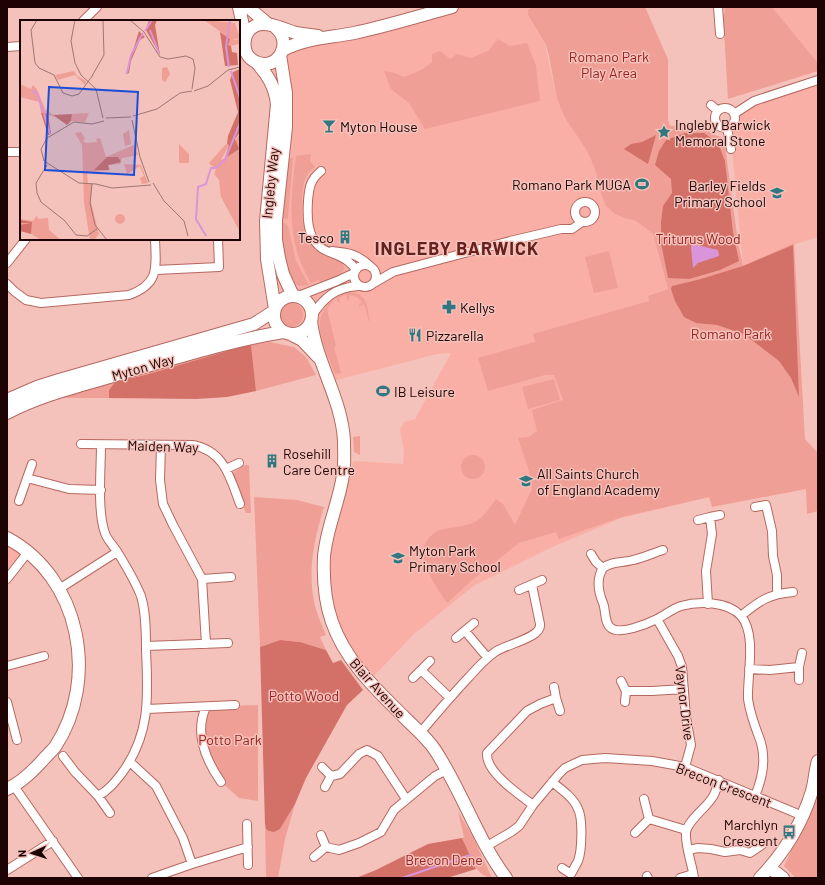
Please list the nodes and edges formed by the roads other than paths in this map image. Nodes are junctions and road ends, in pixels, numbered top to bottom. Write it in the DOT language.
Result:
graph roads {
  1 [pos="97,7"];
  2 [pos="238,7"];
  3 [pos="248,7"];
  4 [pos="452,7"];
  5 [pos="718,7"];
  6 [pos="86,20"];
  7 [pos="271,26"];
  8 [pos="720,34"];
  9 [pos="323,37"];
  10 [pos="245,40"];
  11 [pos="20,46"];
  12 [pos="7,48"];
  13 [pos="281,53"];
  14 [pos="256,62"];
  15 [pos="818,80"];
  16 [pos="712,105"];
  17 [pos="718,111"];
  18 [pos="734,114"];
  19 [pos="728,128"];
  20 [pos="731,149"];
  21 [pos="7,152"];
  22 [pos="20,152"];
  23 [pos="321,171"];
  24 [pos="574,213"];
  25 [pos="582,222"];
  26 [pos="561,229"];
  27 [pos="25,240"];
  28 [pos="155,240"];
  29 [pos="218,240"];
  30 [pos="328,251"];
  31 [pos="7,263"];
  32 [pos="372,267"];
  33 [pos="156,270"];
  34 [pos="355,271"];
  35 [pos="393,272"];
  36 [pos="374,283"];
  37 [pos="7,284"];
  38 [pos="358,286"];
  39 [pos="295,296"];
  40 [pos="274,310"];
  41 [pos="311,319"];
  42 [pos="287,333"];
  43 [pos="320,360"];
  44 [pos="7,400"];
  45 [pos="7,413"];
  46 [pos="81,444"];
  47 [pos="101,445"];
  48 [pos="161,445"];
  49 [pos="239,463"];
  50 [pos="32,464"];
  51 [pos="226,469"];
  52 [pos="27,478"];
  53 [pos="101,490"];
  54 [pos="19,501"];
  55 [pos="240,504"];
  56 [pos="755,507"];
  57 [pos="720,515"];
  58 [pos="710,517"];
  59 [pos="698,520"];
  60 [pos="7,538"];
  61 [pos="663,550"];
  62 [pos="28,552"];
  63 [pos="117,552"];
  64 [pos="590,554"];
  65 [pos="603,568"];
  66 [pos="231,577"];
  67 [pos="7,579"];
  68 [pos="202,579"];
  69 [pos="542,580"];
  70 [pos="532,585"];
  71 [pos="59,589"];
  72 [pos="519,590"];
  73 [pos="793,592"];
  74 [pos="777,593"];
  75 [pos="708,604"];
  76 [pos="741,616"];
  77 [pos="656,620"];
  78 [pos="474,623"];
  79 [pos="465,631"];
  80 [pos="456,638"];
  81 [pos="228,643"];
  82 [pos="206,644"];
  83 [pos="146,646"];
  84 [pos="802,653"];
  85 [pos="44,656"];
  86 [pos="487,657"];
  87 [pos="430,661"];
  88 [pos="7,666"];
  89 [pos="799,667"];
  90 [pos="421,670"];
  91 [pos="749,670"];
  92 [pos="413,678"];
  93 [pos="799,680"];
  94 [pos="621,681"];
  95 [pos="554,687"];
  96 [pos="684,689"];
  97 [pos="626,691"];
  98 [pos="450,698"];
  99 [pos="556,698"];
  100 [pos="7,702"];
  101 [pos="626,702"];
  102 [pos="236,705"];
  103 [pos="206,707"];
  104 [pos="147,709"];
  105 [pos="560,711"];
  106 [pos="420,733"];
  107 [pos="17,740"];
  108 [pos="63,756"];
  109 [pos="130,762"];
  110 [pos="818,764"];
  111 [pos="322,767"];
  112 [pos="685,767"];
  113 [pos="447,770"];
  114 [pos="330,776"];
  115 [pos="719,780"];
  116 [pos="220,782"];
  117 [pos="552,782"];
  118 [pos="325,787"];
  119 [pos="11,788"];
  120 [pos="98,796"];
  121 [pos="755,796"];
  122 [pos="406,799"];
  123 [pos="644,799"];
  124 [pos="533,805"];
  125 [pos="110,813"];
  126 [pos="803,816"];
  127 [pos="649,819"];
  128 [pos="247,824"];
  129 [pos="686,830"];
  130 [pos="635,833"];
  131 [pos="322,835"];
  132 [pos="53,841"];
  133 [pos="763,844"];
  134 [pos="487,846"];
  135 [pos="248,847"];
  136 [pos="326,848"];
  137 [pos="688,850"];
  138 [pos="314,857"];
  139 [pos="192,864"];
  140 [pos="248,866"];
  141 [pos="562,868"];
  142 [pos="770,868"];
  143 [pos="7,870"];
  144 [pos="573,876"];
  145 [pos="694,876"];
  146 [pos="78,878"];
  147 [pos="152,878"];
  148 [pos="506,878"];
  149 [pos="680,878"];
  150 [pos="760,878"];
  151 [pos="783,878"];
  1 -- 6 [label="street"];
  2 -- 10 [label="street"];
  3 -- 7 [label="street"];
  4 -- 9 [label="street"];
  5 -- 8 [label="street"];
  7 -- 9 [label="street"];
  7 -- 10 [label="street"];
  7 -- 13 [label="street"];
  9 -- 13 [label="street"];
  10 -- 14 [label="street"];
  11 -- 12 [label="street"];
  13 -- 14 [label="street"];
  13 -- 39 [label="street, Ingleby Way"];
  14 -- 40 [label="street, Ingleby Way"];
  15 -- 18 [label="street"];
  16 -- 17 [label="street"];
  17 -- 18 [label="street"];
  17 -- 19 [label="street"];
  18 -- 19 [label="street"];
  19 -- 20 [label="street"];
  21 -- 22 [label="street"];
  23 -- 30 [label="street"];
  24 -- 25 [label="street"];
  24 -- 25 [label="street"];
  24 -- 26 [label="street"];
  25 -- 26 [label="street"];
  26 -- 35 [label="street"];
  27 -- 31 [label="street"];
  28 -- 33 [label="street"];
  29 -- 33 [label="street"];
  30 -- 32 [label="street"];
  30 -- 34 [label="street"];
  32 -- 34 [label="street"];
  32 -- 35 [label="street"];
  32 -- 36 [label="street"];
  33 -- 37 [label="street"];
  34 -- 38 [label="street"];
  34 -- 39 [label="street"];
  35 -- 36 [label="street"];
  36 -- 38 [label="street"];
  38 -- 41 [label="street"];
  39 -- 40 [label="street"];
  39 -- 41 [label="street"];
  40 -- 42 [label="street"];
  40 -- 44 [label="street, Myton Way"];
  41 -- 42 [label="street"];
  41 -- 43 [label="street, Blair Avenue"];
  42 -- 43 [label="street, Blair Avenue"];
  42 -- 45 [label="street, Myton Way"];
  43 -- 106 [label="street, Blair Avenue"];
  46 -- 47 [label="street, Maiden Way"];
  47 -- 48 [label="street, Maiden Way"];
  47 -- 53 [label="street"];
  48 -- 51 [label="street, Maiden Way"];
  48 -- 68 [label="street"];
  49 -- 51 [label="street"];
  50 -- 52 [label="street"];
  51 -- 55 [label="street, Maiden Way"];
  52 -- 53 [label="street"];
  52 -- 54 [label="street"];
  53 -- 63 [label="street"];
  56 -- 74 [label="street"];
  57 -- 58 [label="street"];
  58 -- 59 [label="street"];
  58 -- 75 [label="street"];
  60 -- 62 [label="street"];
  61 -- 65 [label="street"];
  62 -- 67 [label="street"];
  62 -- 71 [label="street"];
  63 -- 71 [label="street"];
  63 -- 83 [label="street"];
  64 -- 65 [label="street"];
  65 -- 77 [label="street"];
  66 -- 68 [label="street"];
  68 -- 82 [label="street"];
  69 -- 70 [label="street"];
  70 -- 72 [label="street"];
  70 -- 86 [label="street"];
  71 -- 119 [label="street"];
  73 -- 74 [label="street"];
  74 -- 76 [label="street"];
  75 -- 76 [label="street"];
  75 -- 77 [label="street"];
  76 -- 91 [label="street"];
  77 -- 96 [label="street, Vaynor Drive"];
  78 -- 79 [label="street"];
  79 -- 80 [label="street"];
  79 -- 86 [label="street"];
  81 -- 82 [label="street"];
  82 -- 83 [label="street"];
  83 -- 104 [label="street"];
  84 -- 89 [label="street"];
  85 -- 88 [label="street"];
  86 -- 98 [label="street"];
  87 -- 90 [label="street"];
  89 -- 91 [label="street"];
  89 -- 93 [label="street"];
  90 -- 92 [label="street"];
  90 -- 98 [label="street"];
  91 -- 121 [label="street"];
  94 -- 97 [label="street"];
  95 -- 99 [label="street"];
  96 -- 97 [label="street"];
  96 -- 112 [label="street, Vaynor Drive"];
  97 -- 101 [label="street"];
  98 -- 106 [label="street"];
  99 -- 105 [label="street"];
  99 -- 124 [label="street"];
  100 -- 107 [label="street"];
  102 -- 103 [label="street"];
  103 -- 104 [label="street"];
  103 -- 116 [label="street"];
  104 -- 109 [label="street"];
  106 -- 113 [label="street, Blair Avenue"];
  108 -- 120 [label="street"];
  109 -- 120 [label="street"];
  109 -- 139 [label="street"];
  110 -- 126 [label="street"];
  111 -- 114 [label="street"];
  112 -- 115 [label="street, Brecon Crescent"];
  112 -- 117 [label="street, Brecon Crescent"];
  113 -- 122 [label="street"];
  113 -- 134 [label="street, Blair Avenue"];
  114 -- 118 [label="street"];
  114 -- 122 [label="street"];
  115 -- 121 [label="street, Brecon Crescent"];
  115 -- 129 [label="street"];
  117 -- 124 [label="street, Brecon Crescent"];
  117 -- 144 [label="street"];
  119 -- 132 [label="street"];
  120 -- 125 [label="street"];
  121 -- 126 [label="street, Brecon Crescent"];
  122 -- 136 [label="street"];
  123 -- 127 [label="street"];
  124 -- 134 [label="street, Brecon Crescent"];
  126 -- 142 [label="street"];
  127 -- 129 [label="street"];
  127 -- 130 [label="street"];
  128 -- 135 [label="street"];
  129 -- 137 [label="street"];
  131 -- 136 [label="street"];
  132 -- 143 [label="street"];
  132 -- 146 [label="street"];
  133 -- 137 [label="street"];
  134 -- 148 [label="street, Blair Avenue"];
  135 -- 139 [label="street"];
  135 -- 140 [label="street"];
  136 -- 138 [label="street"];
  137 -- 145 [label="street"];
  139 -- 147 [label="street"];
  141 -- 144 [label="street"];
  142 -- 150 [label="street"];
  142 -- 151 [label="street"];
  145 -- 149 [label="street"];
}
